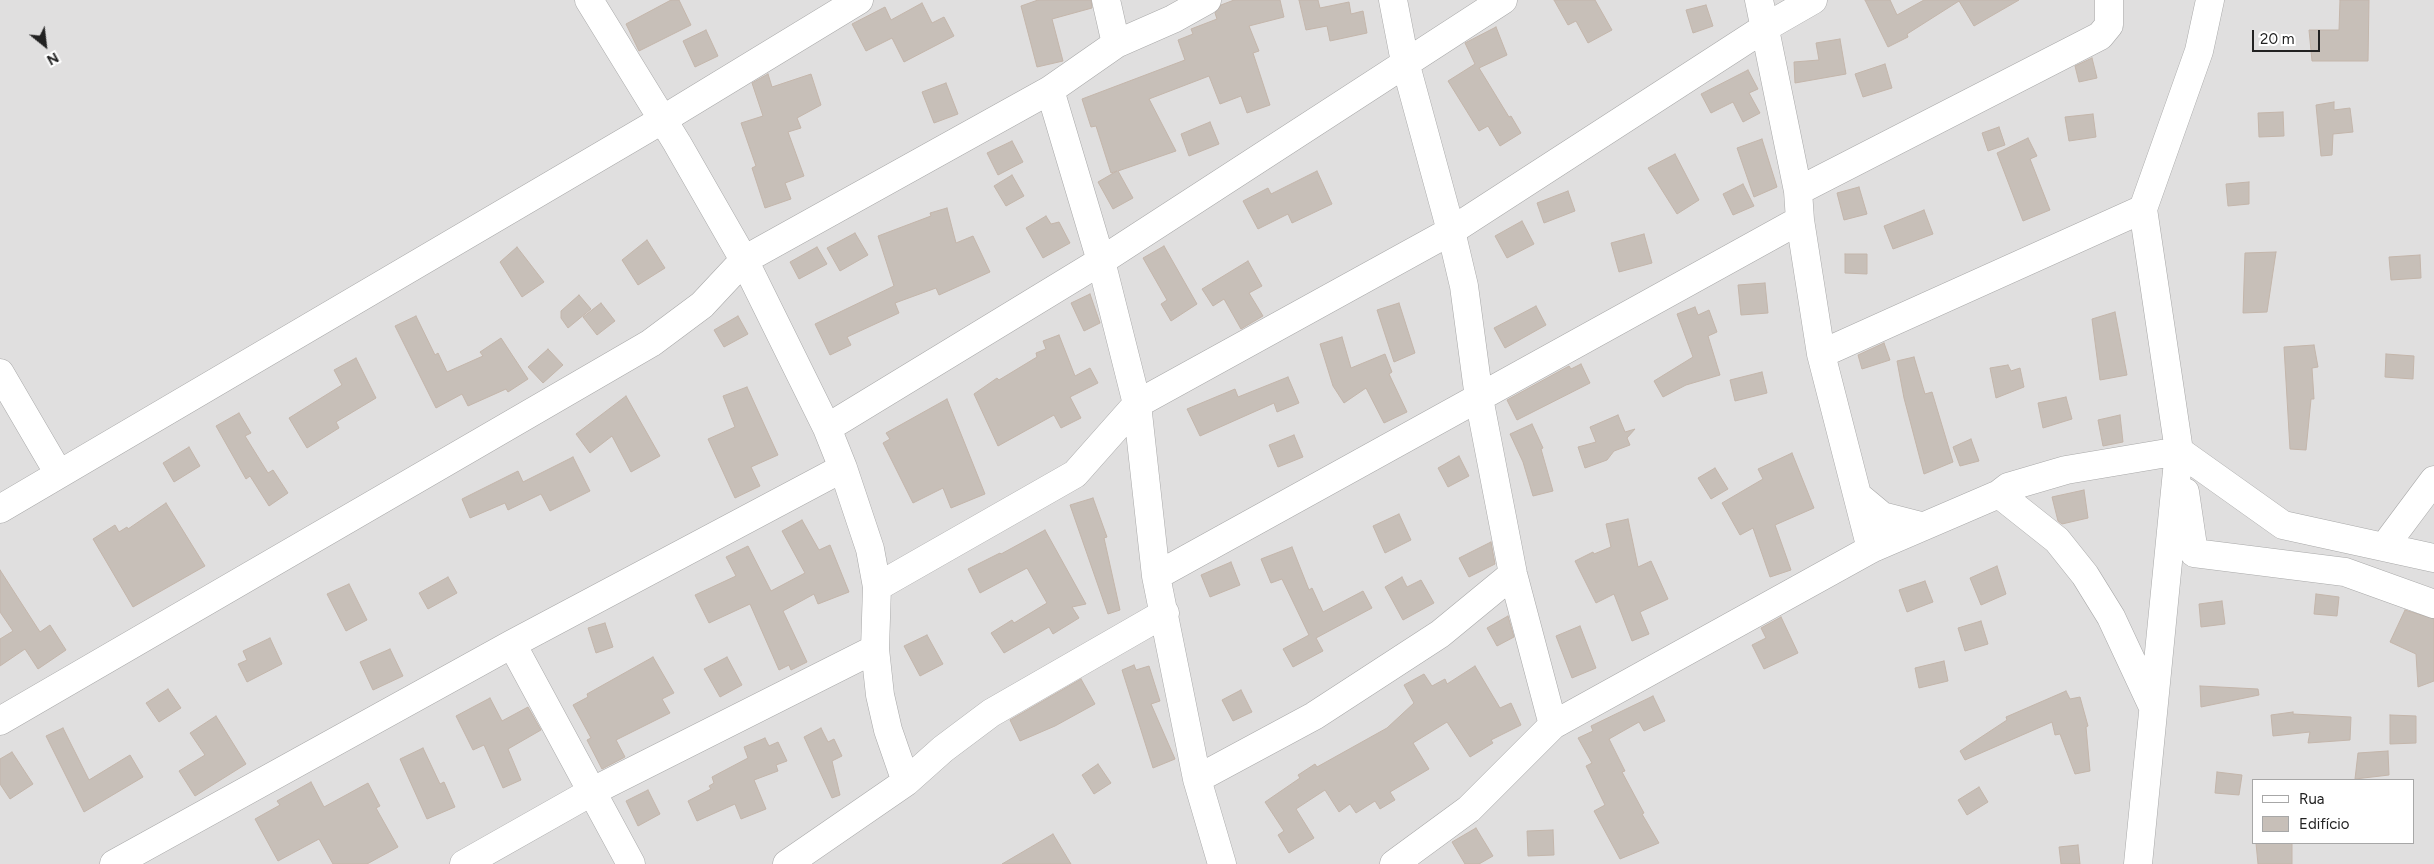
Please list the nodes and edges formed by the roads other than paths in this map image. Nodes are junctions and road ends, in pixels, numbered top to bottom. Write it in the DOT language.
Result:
graph roads {
  1 [pos="589,0"];
  2 [pos="859,0"];
  3 [pos="1106,0"];
  4 [pos="1207,0"];
  5 [pos="1393,0"];
  6 [pos="1503,0"];
  7 [pos="1759,0"];
  8 [pos="1813,0"];
  9 [pos="2109,0"];
  10 [pos="2210,0"];
  11 [pos="1766,27"];
  12 [pos="1116,44"];
  13 [pos="1406,62"];
  14 [pos="1050,90"];
  15 [pos="662,120"];
  16 [pos="1798,192"];
  17 [pos="2143,209"];
  18 [pos="1800,220"];
  19 [pos="1451,231"];
  20 [pos="744,260"];
  21 [pos="1101,261"];
  22 [pos="1821,354"];
  23 [pos="0,373"];
  24 [pos="1479,398"];
  25 [pos="1137,404"];
  26 [pos="827,428"];
  27 [pos="2179,451"];
  28 [pos="843,468"];
  29 [pos="59,474"];
  30 [pos="2434,480"];
  31 [pos="1999,494"];
  32 [pos="1858,496"];
  33 [pos="0,509"];
  34 [pos="1921,526"];
  35 [pos="2384,547"];
  36 [pos="1871,549"];
  37 [pos="2434,558"];
  38 [pos="1513,574"];
  39 [pos="1156,576"];
  40 [pos="877,587"];
  41 [pos="2434,604"];
  42 [pos="1164,612"];
  43 [pos="512,644"];
  44 [pos="875,649"];
  45 [pos="2154,708"];
  46 [pos="0,721"];
  47 [pos="1553,725"];
  48 [pos="1197,779"];
  49 [pos="906,782"];
  50 [pos="593,792"];
  51 [pos="114,864"];
  52 [pos="464,864"];
  53 [pos="631,864"];
  54 [pos="786,864"];
  55 [pos="1222,864"];
  56 [pos="1394,864"];
  57 [pos="2138,864"];
  1 -- 15 [label="street"];
  2 -- 15 [label="street"];
  3 -- 12 [label="street"];
  4 -- 12 [label="street"];
  5 -- 13 [label="street"];
  6 -- 13 [label="street"];
  7 -- 11 [label="street"];
  8 -- 11 [label="street"];
  9 -- 16 [label="street"];
  10 -- 17 [label="street"];
  11 -- 16 [label="street"];
  11 -- 19 [label="street"];
  12 -- 14 [label="street"];
  13 -- 19 [label="street"];
  13 -- 21 [label="street"];
  14 -- 20 [label="street"];
  14 -- 21 [label="street"];
  15 -- 20 [label="street"];
  15 -- 29 [label="street"];
  16 -- 18 [label="street"];
  17 -- 22 [label="street"];
  17 -- 27 [label="street"];
  18 -- 22 [label="street"];
  18 -- 24 [label="street"];
  19 -- 24 [label="street"];
  19 -- 25 [label="street"];
  20 -- 26 [label="street"];
  20 -- 46 [label="street"];
  21 -- 25 [label="street"];
  21 -- 26 [label="street"];
  22 -- 32 [label="street"];
  23 -- 29 [label="street"];
  24 -- 38 [label="street"];
  24 -- 39 [label="street"];
  25 -- 39 [label="street"];
  25 -- 40 [label="street"];
  26 -- 28 [label="street"];
  27 -- 31 [label="street"];
  27 -- 35 [label="street"];
  27 -- 41 [label="street"];
  27 -- 45 [label="street"];
  28 -- 40 [label="street"];
  28 -- 43 [label="street"];
  29 -- 33 [label="street"];
  30 -- 35 [label="street"];
  31 -- 34 [label="street"];
  31 -- 45 [label="street"];
  32 -- 34 [label="street"];
  32 -- 36 [label="street"];
  34 -- 36 [label="street"];
  35 -- 37 [label="street"];
  36 -- 47 [label="street"];
  38 -- 47 [label="street"];
  38 -- 48 [label="street"];
  39 -- 42 [label="street"];
  40 -- 44 [label="street"];
  42 -- 48 [label="street"];
  42 -- 49 [label="street"];
  43 -- 50 [label="street"];
  43 -- 51 [label="street"];
  44 -- 49 [label="street"];
  44 -- 50 [label="street"];
  45 -- 57 [label="street"];
  47 -- 56 [label="street"];
  48 -- 55 [label="street"];
  49 -- 54 [label="street"];
  50 -- 52 [label="street"];
  50 -- 53 [label="street"];
}
